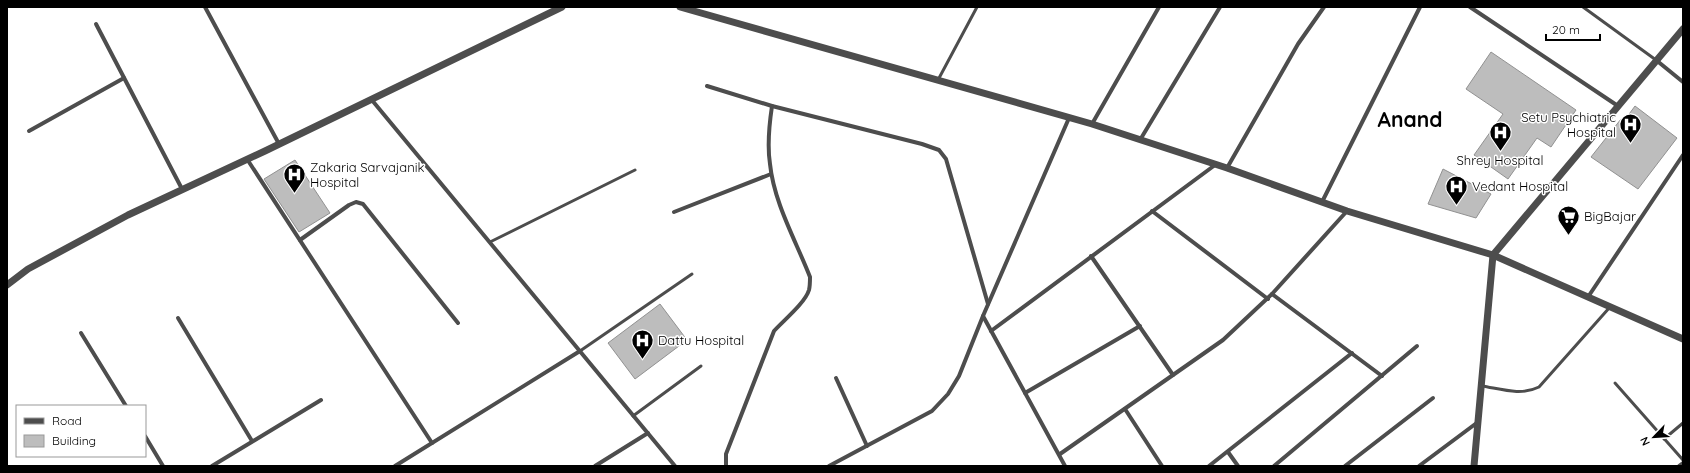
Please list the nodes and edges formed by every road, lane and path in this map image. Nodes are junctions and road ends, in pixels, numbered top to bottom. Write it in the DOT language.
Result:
graph roads {
  1 [pos="205,7"];
  2 [pos="562,7"];
  3 [pos="680,7"];
  4 [pos="977,7"];
  5 [pos="1159,7"];
  6 [pos="1220,7"];
  7 [pos="1324,7"];
  8 [pos="1420,7"];
  9 [pos="1470,7"];
  10 [pos="1583,7"];
  11 [pos="96,24"];
  12 [pos="1683,29"];
  13 [pos="1656,60"];
  14 [pos="124,78"];
  15 [pos="938,80"];
  16 [pos="1683,82"];
  17 [pos="707,86"];
  18 [pos="371,99"];
  19 [pos="772,106"];
  20 [pos="1618,106"];
  21 [pos="1069,118"];
  22 [pos="1092,124"];
  23 [pos="28,131"];
  24 [pos="1140,140"];
  25 [pos="279,144"];
  26 [pos="1683,155"];
  27 [pos="247,159"];
  28 [pos="1215,164"];
  29 [pos="1227,168"];
  30 [pos="635,170"];
  31 [pos="771,174"];
  32 [pos="182,189"];
  33 [pos="1321,202"];
  34 [pos="1152,211"];
  35 [pos="1347,211"];
  36 [pos="674,212"];
  37 [pos="300,240"];
  38 [pos="490,242"];
  39 [pos="1091,256"];
  40 [pos="1493,256"];
  41 [pos="692,274"];
  42 [pos="7,285"];
  43 [pos="1272,294"];
  44 [pos="1588,297"];
  45 [pos="1268,299"];
  46 [pos="988,304"];
  47 [pos="1610,307"];
  48 [pos="983,316"];
  49 [pos="178,318"];
  50 [pos="458,323"];
  51 [pos="1140,326"];
  52 [pos="991,331"];
  53 [pos="82,333"];
  54 [pos="1683,339"];
  55 [pos="1417,346"];
  56 [pos="580,351"];
  57 [pos="1352,353"];
  58 [pos="701,366"];
  59 [pos="1173,375"];
  60 [pos="1382,376"];
  61 [pos="836,378"];
  62 [pos="1615,383"];
  63 [pos="1481,386"];
  64 [pos="1025,393"];
  65 [pos="1433,398"];
  66 [pos="321,400"];
  67 [pos="125,405"];
  68 [pos="1125,410"];
  69 [pos="633,416"];
  70 [pos="1478,421"];
  71 [pos="1683,422"];
  72 [pos="648,433"];
  73 [pos="146,438"];
  74 [pos="1664,439"];
  75 [pos="252,441"];
  76 [pos="432,443"];
  77 [pos="867,446"];
  78 [pos="1228,452"];
  79 [pos="1060,454"];
  80 [pos="1683,461"];
  81 [pos="163,466"];
  82 [pos="212,466"];
  83 [pos="395,466"];
  84 [pos="595,466"];
  85 [pos="675,466"];
  86 [pos="726,466"];
  87 [pos="829,466"];
  88 [pos="1065,466"];
  89 [pos="1162,466"];
  90 [pos="1209,466"];
  91 [pos="1238,466"];
  92 [pos="1274,466"];
  93 [pos="1344,466"];
  94 [pos="1419,466"];
  95 [pos="1474,466"];
  96 [pos="1679,466"];
  1 -- 25 [label="street"];
  2 -- 18 [label="street"];
  3 -- 15 [label="street"];
  4 -- 15 [label="lane"];
  5 -- 22 [label="street"];
  6 -- 24 [label="street"];
  7 -- 29 [label="street"];
  8 -- 33 [label="street"];
  9 -- 20 [label="street"];
  10 -- 13 [label="lane"];
  11 -- 14 [label="street"];
  12 -- 13 [label="street"];
  13 -- 16 [label="street"];
  13 -- 20 [label="street"];
  14 -- 23 [label="street"];
  14 -- 32 [label="street"];
  15 -- 21 [label="street"];
  17 -- 19 [label="street"];
  18 -- 25 [label="street"];
  18 -- 38 [label="street"];
  19 -- 31 [label="street"];
  19 -- 46 [label="street"];
  20 -- 40 [label="street"];
  21 -- 22 [label="street"];
  21 -- 46 [label="street"];
  22 -- 24 [label="street"];
  24 -- 28 [label="street"];
  25 -- 27 [label="street"];
  26 -- 44 [label="street"];
  27 -- 32 [label="street"];
  27 -- 37 [label="street"];
  28 -- 29 [label="street"];
  28 -- 34 [label="street"];
  29 -- 33 [label="street"];
  30 -- 38 [label="lane"];
  31 -- 36 [label="street"];
  31 -- 86 [label="street"];
  32 -- 42 [label="street"];
  33 -- 35 [label="street"];
  34 -- 39 [label="street"];
  34 -- 45 [label="street"];
  35 -- 40 [label="street"];
  35 -- 43 [label="street"];
  37 -- 50 [label="street"];
  37 -- 76 [label="street"];
  38 -- 56 [label="street"];
  39 -- 51 [label="street"];
  39 -- 52 [label="street"];
  40 -- 44 [label="street"];
  40 -- 63 [label="street"];
  41 -- 56 [label="lane"];
  43 -- 45 [label="street"];
  43 -- 57 [label="street"];
  44 -- 47 [label="street"];
  45 -- 59 [label="street"];
  46 -- 48 [label="street"];
  47 -- 54 [label="street"];
  47 -- 63 [label="lane"];
  48 -- 52 [label="street"];
  48 -- 77 [label="street"];
  49 -- 75 [label="street"];
  51 -- 59 [label="street"];
  51 -- 64 [label="street"];
  52 -- 64 [label="street"];
  53 -- 67 [label="street"];
  55 -- 60 [label="street"];
  56 -- 69 [label="street"];
  56 -- 76 [label="street"];
  57 -- 60 [label="street"];
  57 -- 78 [label="street"];
  58 -- 69 [label="lane"];
  59 -- 68 [label="street"];
  60 -- 92 [label="street"];
  61 -- 77 [label="street"];
  62 -- 74 [label="lane"];
  63 -- 70 [label="street"];
  64 -- 79 [label="street"];
  65 -- 93 [label="street"];
  66 -- 75 [label="street"];
  68 -- 79 [label="street"];
  68 -- 89 [label="street"];
  69 -- 72 [label="street"];
  70 -- 94 [label="street"];
  70 -- 95 [label="street"];
  71 -- 74 [label="lane"];
  72 -- 84 [label="street"];
  72 -- 85 [label="street"];
  73 -- 81 [label="street"];
  74 -- 80 [label="lane"];
  75 -- 82 [label="street"];
  76 -- 83 [label="street"];
  77 -- 87 [label="street"];
  78 -- 90 [label="street"];
  78 -- 91 [label="street"];
  79 -- 88 [label="street"];
  80 -- 96 [label="street"];
}
